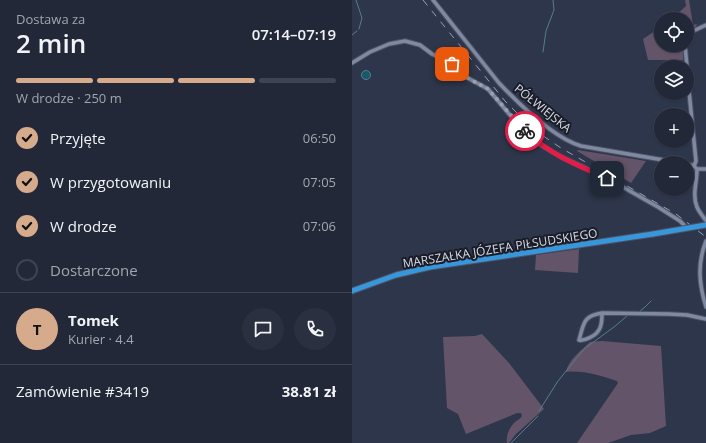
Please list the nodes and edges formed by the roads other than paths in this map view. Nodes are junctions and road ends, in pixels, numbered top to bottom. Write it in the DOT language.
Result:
graph roads {
  1 [pos="433,0"];
  2 [pos="706,25"];
  3 [pos="694,31"];
  4 [pos="352,63"];
  5 [pos="690,100"];
  6 [pos="654,158"];
  7 [pos="695,168"];
  8 [pos="706,169"];
  9 [pos="706,221"];
  10 [pos="684,225"];
  11 [pos="706,226"];
  12 [pos="706,241"];
  13 [pos="352,291"];
  14 [pos="706,307"];
  15 [pos="602,313"];
  16 [pos="706,319"];
  1 -- 6 [label="street, PÓŁWIEJSKA"];
  2 -- 3 [label="street"];
  4 -- 10 [label="street"];
  5 -- 7 [label="street"];
  7 -- 8 [label="street"];
  7 -- 9 [label="street"];
  11 -- 13 [label="highway, MARSZAŁKA JÓZEFA PIŁSUDSKIEGO, bridge"];
  12 -- 14 [label="street"];
  15 -- 15 [label="street"];
  15 -- 16 [label="street"];
}
